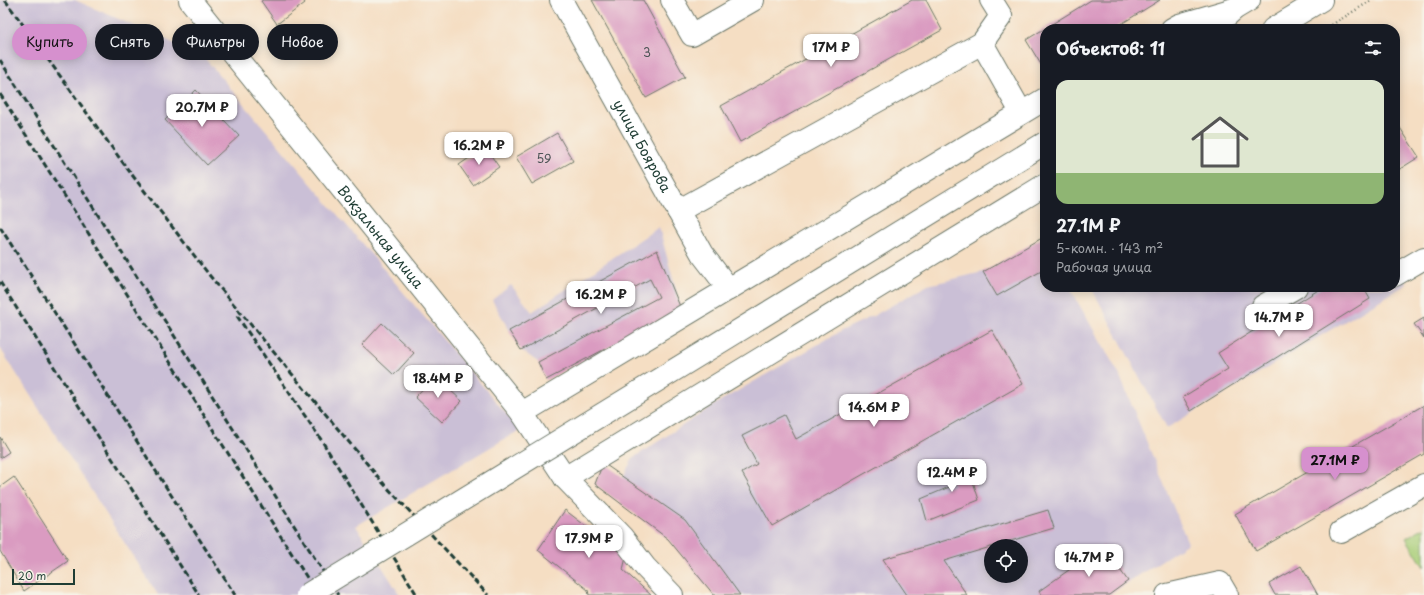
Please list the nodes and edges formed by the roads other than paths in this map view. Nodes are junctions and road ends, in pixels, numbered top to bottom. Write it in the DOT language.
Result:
graph roads {
  1 [pos="190,0"];
  2 [pos="561,0"];
  3 [pos="672,0"];
  4 [pos="753,0"];
  5 [pos="991,0"];
  6 [pos="1321,0"];
  7 [pos="1242,4"];
  8 [pos="1182,24"];
  9 [pos="1218,24"];
  10 [pos="1282,24"];
  11 [pos="982,43"];
  12 [pos="1040,102"];
  13 [pos="1021,112"];
  14 [pos="1040,146"];
  15 [pos="1040,188"];
  16 [pos="678,211"];
  17 [pos="1424,258"];
  18 [pos="1400,272"];
  19 [pos="730,289"];
  20 [pos="1287,292"];
  21 [pos="1263,306"];
  22 [pos="522,413"];
  23 [pos="565,478"];
  24 [pos="1424,484"];
  25 [pos="1341,532"];
  26 [pos="1226,594"];
  27 [pos="307,595"];
  28 [pos="672,595"];
  29 [pos="1167,595"];
  1 -- 22 [label="street, Вокзальная улица"];
  2 -- 16 [label="street, улица Боярова"];
  3 -- 4 [label="street"];
  5 -- 11 [label="street"];
  6 -- 10 [label="street"];
  7 -- 8 [label="street"];
  7 -- 9 [label="street"];
  11 -- 13 [label="street"];
  11 -- 16 [label="street"];
  12 -- 13 [label="street"];
  13 -- 19 [label="street"];
  14 -- 27 [label="street, bridge"];
  15 -- 23 [label="street"];
  16 -- 19 [label="street, улица Боярова"];
  17 -- 18 [label="street"];
  19 -- 22 [label="street"];
  20 -- 21 [label="street"];
  22 -- 23 [label="street, Вокзальная улица"];
  23 -- 28 [label="street, Вокзальная улица"];
  24 -- 25 [label="street"];
  26 -- 29 [label="street"];
}
